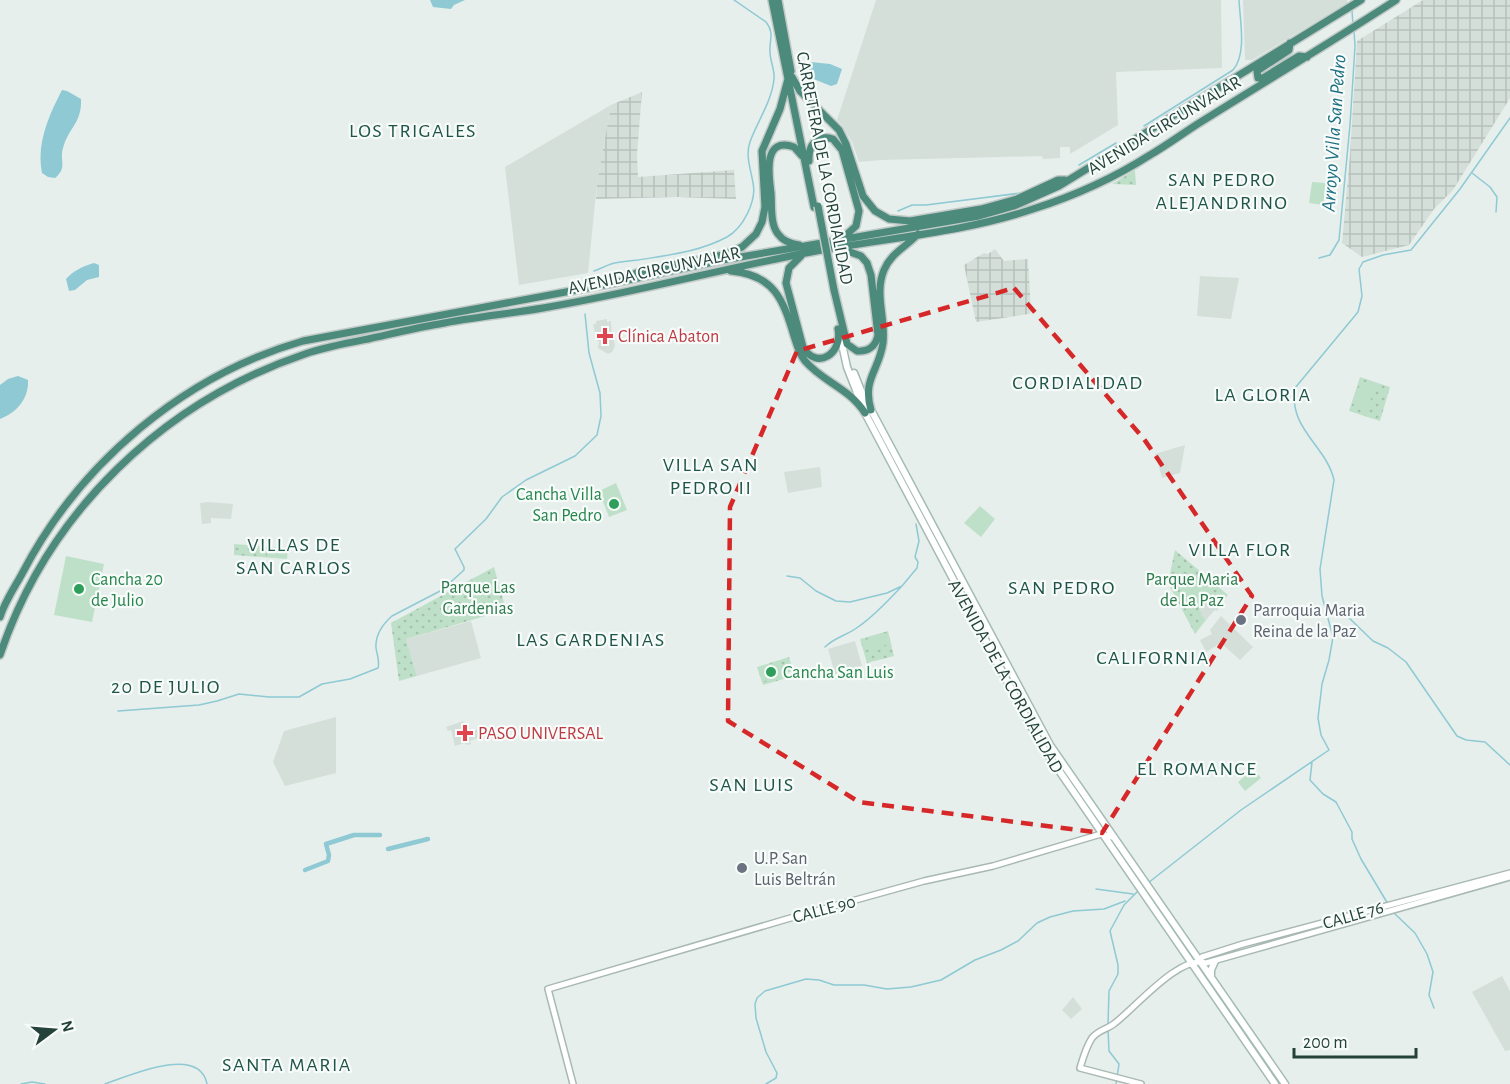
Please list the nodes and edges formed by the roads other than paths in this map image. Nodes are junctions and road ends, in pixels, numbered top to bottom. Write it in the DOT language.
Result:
graph roads {
  1 [pos="772,0"];
  2 [pos="778,0"];
  3 [pos="1396,0"];
  4 [pos="1355,4"];
  5 [pos="1290,43"];
  6 [pos="1307,57"];
  7 [pos="790,78"];
  8 [pos="807,162"];
  9 [pos="1067,180"];
  10 [pos="932,218"];
  11 [pos="952,221"];
  12 [pos="912,228"];
  13 [pos="918,234"];
  14 [pos="833,244"];
  15 [pos="807,249"];
  16 [pos="723,271"];
  17 [pos="614,283"];
  18 [pos="842,338"];
  19 [pos="868,411"];
  20 [pos="45,534"];
  21 [pos="56,541"];
  22 [pos="0,617"];
  23 [pos="0,655"];
  24 [pos="1101,834"];
  25 [pos="1112,837"];
  26 [pos="1510,875"];
  27 [pos="1215,961"];
  28 [pos="1196,962"];
  29 [pos="1211,977"];
  30 [pos="573,1084"];
  31 [pos="1141,1084"];
  32 [pos="1275,1084"];
  33 [pos="1285,1084"];
  1 -- 7 [label="highway, CARRETERA DE LA CORDIALIDAD"];
  2 -- 7 [label="highway, CARRETERA DE LA CORDIALIDAD"];
  3 -- 6 [label="highway, AVENIDA CIRCUNVALAR"];
  4 -- 5 [label="highway, AVENIDA CIRCUNVALAR"];
  5 -- 6 [label="highway"];
  5 -- 9 [label="highway, AVENIDA CIRCUNVALAR"];
  6 -- 13 [label="highway, AVENIDA CIRCUNVALAR"];
  7 -- 8 [label="highway, CARRETERA DE LA CORDIALIDAD"];
  7 -- 10 [label="highway"];
  7 -- 17 [label="highway"];
  8 -- 14 [label="highway"];
  8 -- 15 [label="highway"];
  8 -- 18 [label="highway, CARRETERA DE LA CORDIALIDAD, bridge"];
  9 -- 10 [label="highway"];
  9 -- 11 [label="highway, AVENIDA CIRCUNVALAR"];
  10 -- 11 [label="highway"];
  10 -- 12 [label="highway"];
  11 -- 12 [label="highway, AVENIDA CIRCUNVALAR"];
  12 -- 14 [label="highway, AVENIDA CIRCUNVALAR"];
  13 -- 14 [label="highway, AVENIDA CIRCUNVALAR"];
  13 -- 19 [label="highway"];
  14 -- 15 [label="highway, AVENIDA CIRCUNVALAR"];
  14 -- 18 [label="highway"];
  15 -- 16 [label="highway, AVENIDA CIRCUNVALAR"];
  15 -- 17 [label="highway, AVENIDA CIRCUNVALAR"];
  15 -- 18 [label="highway"];
  16 -- 19 [label="highway"];
  16 -- 21 [label="highway, AVENIDA CIRCUNVALAR"];
  17 -- 20 [label="highway, AVENIDA CIRCUNVALAR"];
  18 -- 19 [label="main road, AVENIDA DE LA CORDIALIDAD"];
  19 -- 24 [label="main road, AVENIDA DE LA CORDIALIDAD"];
  19 -- 25 [label="main road, AVENIDA DE LA CORDIALIDAD"];
  20 -- 21 [label="highway"];
  20 -- 22 [label="highway, AVENIDA CIRCUNVALAR"];
  21 -- 23 [label="highway, AVENIDA CIRCUNVALAR"];
  24 -- 25 [label="street"];
  24 -- 28 [label="main road, AVENIDA DE LA CORDIALIDAD"];
  24 -- 30 [label="street, CALLE 90"];
  25 -- 28 [label="main road, AVENIDA DE LA CORDIALIDAD"];
  26 -- 27 [label="street, CALLE 76"];
  26 -- 28 [label="street, CALLE 76"];
  27 -- 28 [label="street, CALLE 76"];
  27 -- 29 [label="main road"];
  28 -- 29 [label="main road, AVENIDA DE LA CORDIALIDAD"];
  28 -- 31 [label="street, CALLE 76"];
  28 -- 32 [label="main road, AVENIDA DE LA CORDIALIDAD"];
  29 -- 33 [label="main road, AVENIDA DE LA CORDIALIDAD"];
}
